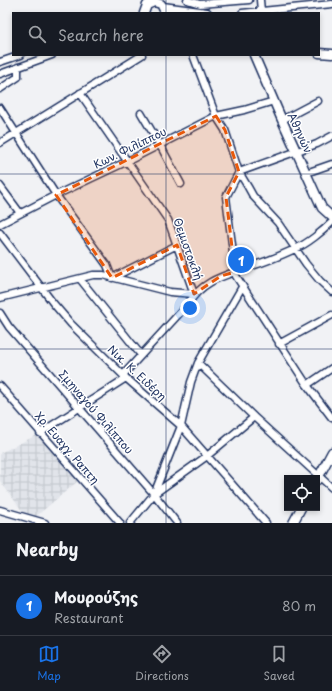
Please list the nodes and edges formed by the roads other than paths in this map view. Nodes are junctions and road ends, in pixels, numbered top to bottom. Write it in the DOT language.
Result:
graph roads {
  1 [pos="187,0"];
  2 [pos="249,0"];
  3 [pos="260,0"];
  4 [pos="153,1"];
  5 [pos="312,3"];
  6 [pos="332,4"];
  7 [pos="142,8"];
  8 [pos="164,10"];
  9 [pos="261,11"];
  10 [pos="193,12"];
  11 [pos="252,12"];
  12 [pos="320,53"];
  13 [pos="332,54"];
  14 [pos="18,56"];
  15 [pos="27,56"];
  16 [pos="49,56"];
  17 [pos="140,56"];
  18 [pos="193,56"];
  19 [pos="254,56"];
  20 [pos="0,62"];
  21 [pos="29,62"];
  22 [pos="18,67"];
  23 [pos="0,74"];
  24 [pos="0,89"];
  25 [pos="80,93"];
  26 [pos="274,101"];
  27 [pos="318,101"];
  28 [pos="0,108"];
  29 [pos="142,113"];
  30 [pos="216,116"];
  31 [pos="282,120"];
  32 [pos="16,132"];
  33 [pos="332,136"];
  34 [pos="0,142"];
  35 [pos="160,144"];
  36 [pos="297,151"];
  37 [pos="128,161"];
  38 [pos="332,164"];
  39 [pos="239,172"];
  40 [pos="306,173"];
  41 [pos="181,184"];
  42 [pos="0,186"];
  43 [pos="56,194"];
  44 [pos="20,213"];
  45 [pos="332,216"];
  46 [pos="332,222"];
  47 [pos="0,224"];
  48 [pos="0,233"];
  49 [pos="177,245"];
  50 [pos="297,249"];
  51 [pos="236,272"];
  52 [pos="112,278"];
  53 [pos="80,279"];
  54 [pos="242,287"];
  55 [pos="42,289"];
  56 [pos="332,292"];
  57 [pos="194,294"];
  58 [pos="0,298"];
  59 [pos="0,314"];
  60 [pos="332,315"];
  61 [pos="279,344"];
  62 [pos="141,355"];
  63 [pos="198,363"];
  64 [pos="332,368"];
  65 [pos="125,376"];
  66 [pos="307,385"];
  67 [pos="0,386"];
  68 [pos="79,408"];
  69 [pos="254,417"];
  70 [pos="332,418"];
  71 [pos="181,426"];
  72 [pos="40,433"];
  73 [pos="332,452"];
  74 [pos="207,456"];
  75 [pos="315,475"];
  76 [pos="320,475"];
  77 [pos="320,479"];
  78 [pos="332,488"];
  79 [pos="154,494"];
  80 [pos="0,510"];
  81 [pos="299,511"];
  82 [pos="45,523"];
  83 [pos="120,523"];
  84 [pos="130,523"];
  85 [pos="177,523"];
  86 [pos="266,523"];
  87 [pos="293,523"];
  1 -- 2 [label="street"];
  3 -- 9 [label="street"];
  4 -- 7 [label="main road"];
  4 -- 8 [label="main road"];
  5 -- 6 [label="street"];
  5 -- 9 [label="street"];
  8 -- 10 [label="main road"];
  9 -- 11 [label="street"];
  12 -- 13 [label="main road"];
  14 -- 20 [label="street"];
  15 -- 21 [label="street"];
  16 -- 21 [label="street"];
  17 -- 25 [label="street"];
  18 -- 30 [label="street"];
  19 -- 26 [label="main road, Αθηνών"];
  21 -- 22 [label="street"];
  22 -- 23 [label="street"];
  22 -- 24 [label="street"];
  25 -- 32 [label="street"];
  25 -- 37 [label="street, Θεμιστοκλή"];
  26 -- 30 [label="street, Κων. Φιλίππου"];
  26 -- 31 [label="main road, Αθηνών"];
  27 -- 31 [label="street"];
  28 -- 32 [label="street"];
  29 -- 35 [label="street"];
  30 -- 35 [label="street, Κων. Φιλίππου"];
  30 -- 39 [label="street"];
  31 -- 36 [label="main road, Αθηνών"];
  32 -- 34 [label="street"];
  32 -- 43 [label="street"];
  33 -- 36 [label="street"];
  35 -- 37 [label="street, Κων. Φιλίππου"];
  35 -- 41 [label="street"];
  36 -- 39 [label="street"];
  36 -- 40 [label="main road, Αθηνών"];
  37 -- 43 [label="street, Κων. Φιλίππου"];
  37 -- 49 [label="street, Θεμιστοκλή"];
  38 -- 40 [label="street"];
  39 -- 50 [label="street"];
  39 -- 51 [label="street"];
  40 -- 45 [label="main road, Αθηνών"];
  42 -- 44 [label="street"];
  43 -- 44 [label="street, Κων. Φιλίππου"];
  43 -- 52 [label="street"];
  44 -- 47 [label="street, Κων. Φιλίππου"];
  46 -- 50 [label="street"];
  48 -- 55 [label="street, Νικ. Κ. Ειδέρη"];
  49 -- 52 [label="street"];
  49 -- 57 [label="street, Θεμιστοκλή"];
  50 -- 51 [label="street"];
  50 -- 56 [label="street"];
  51 -- 54 [label="street"];
  51 -- 57 [label="street"];
  52 -- 53 [label="street"];
  52 -- 57 [label="street"];
  53 -- 55 [label="street"];
  53 -- 62 [label="street"];
  54 -- 61 [label="street"];
  54 -- 63 [label="street"];
  55 -- 58 [label="street"];
  55 -- 65 [label="street, Νικ. Κ. Ειδέρη"];
  57 -- 62 [label="street"];
  59 -- 68 [label="street, Σμηναγού Φιλίππου"];
  60 -- 61 [label="street"];
  61 -- 66 [label="street"];
  62 -- 65 [label="street"];
  63 -- 69 [label="street"];
  63 -- 71 [label="street"];
  64 -- 66 [label="street"];
  65 -- 68 [label="street"];
  65 -- 71 [label="street, Νικ. Κ. Ειδέρη"];
  66 -- 70 [label="street"];
  67 -- 72 [label="street, Χρ. Ευαγγ. Ραπτη"];
  68 -- 72 [label="street"];
  68 -- 79 [label="street, Σμηναγού Φιλίππου"];
  69 -- 74 [label="street"];
  69 -- 75 [label="street"];
  71 -- 74 [label="street, Νικ. Κ. Ειδέρη"];
  71 -- 79 [label="street"];
  72 -- 83 [label="street, Χρ. Ευαγγ. Ραπτη"];
  73 -- 76 [label="main road"];
  74 -- 79 [label="street"];
  74 -- 86 [label="street, Νικ. Κ. Ειδέρη"];
  77 -- 78 [label="street"];
  79 -- 84 [label="street"];
  79 -- 85 [label="street, Σμηναγού Φιλίππου"];
  80 -- 82 [label="street"];
  81 -- 87 [label="main road"];
}
